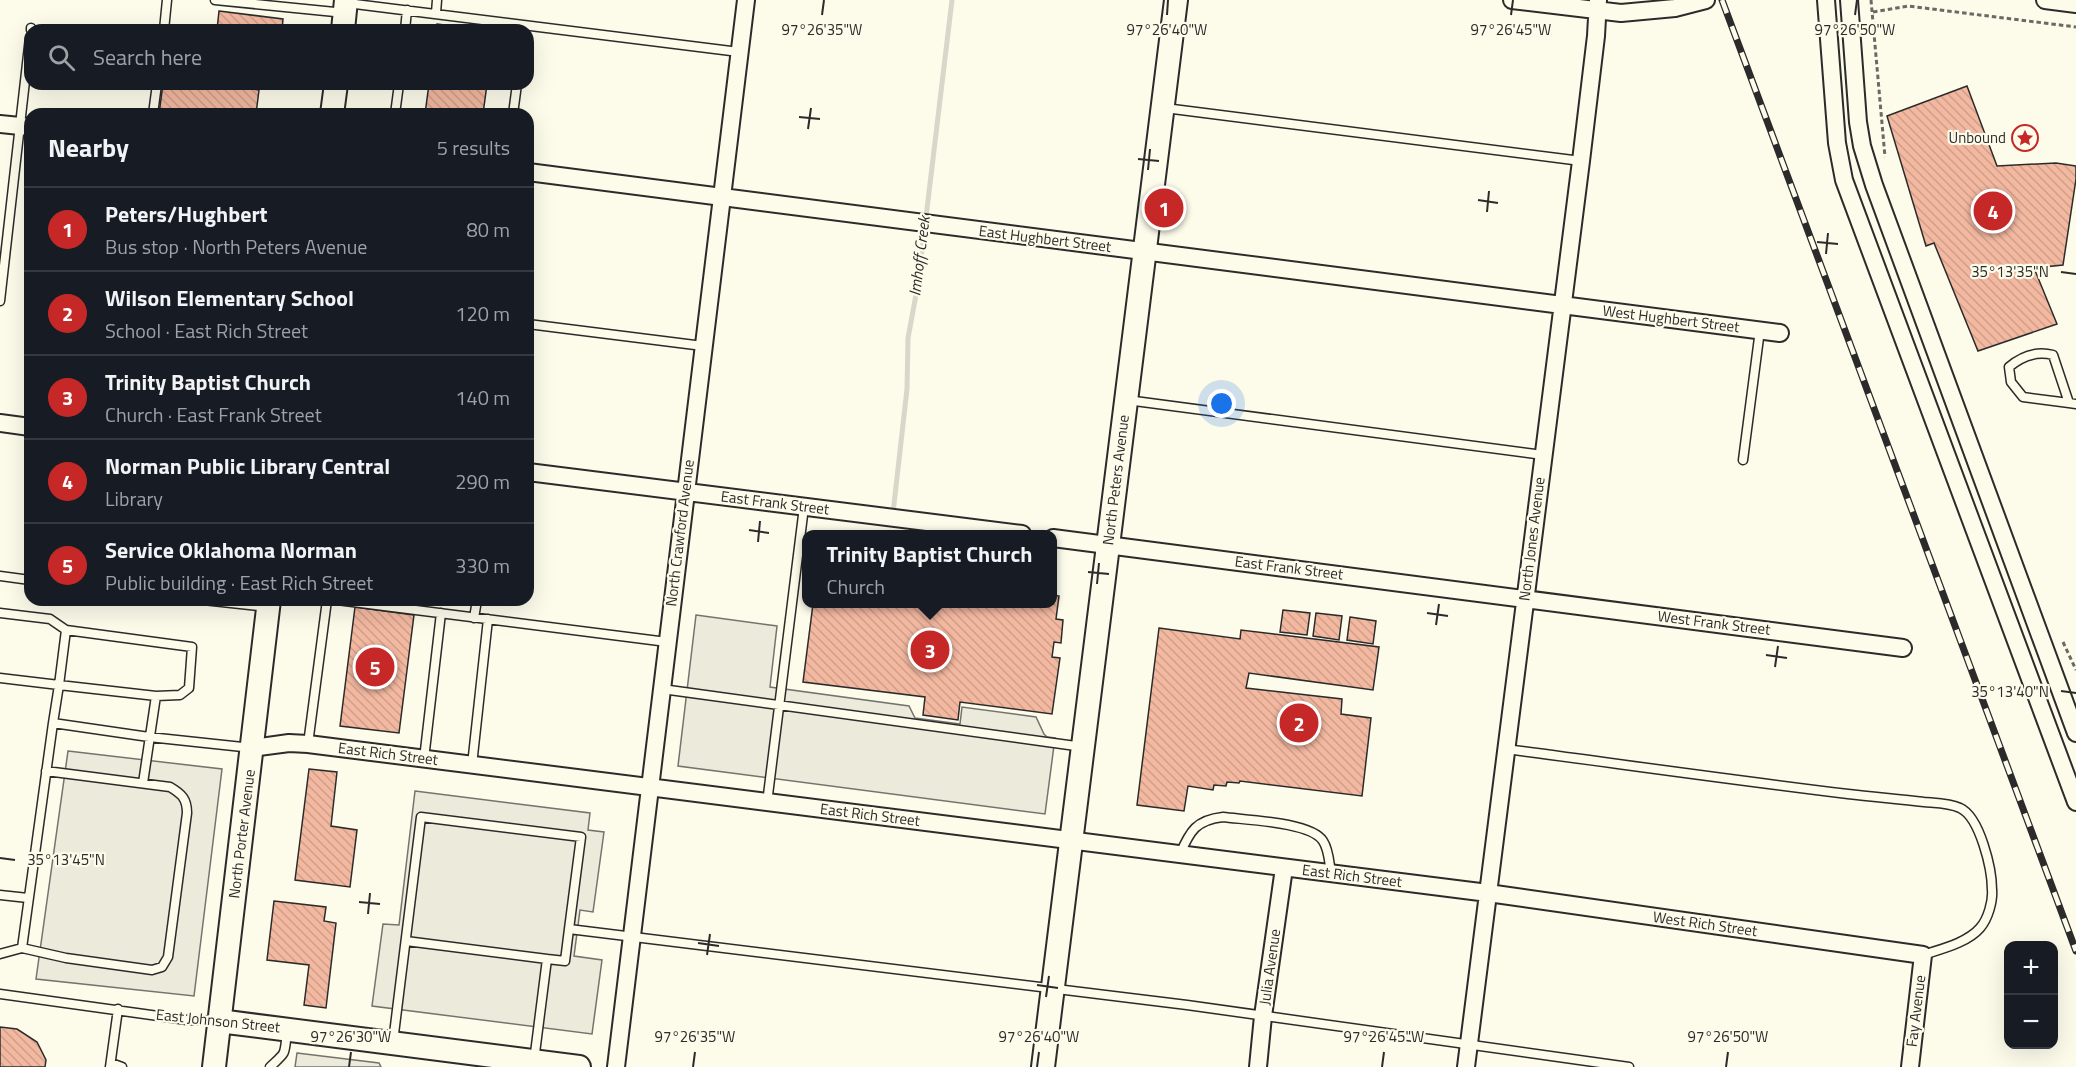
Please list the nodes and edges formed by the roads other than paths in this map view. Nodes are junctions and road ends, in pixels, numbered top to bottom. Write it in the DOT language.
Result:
graph roads {
  1 [pos="167,0"];
  2 [pos="215,0"];
  3 [pos="437,0"];
  4 [pos="746,0"];
  5 [pos="1176,0"];
  6 [pos="1512,0"];
  7 [pos="1706,0"];
  8 [pos="1826,0"];
  9 [pos="1849,0"];
  10 [pos="2045,0"];
  11 [pos="2076,4"];
  12 [pos="1598,5"];
  13 [pos="407,10"];
  14 [pos="345,11"];
  15 [pos="436,13"];
  16 [pos="165,24"];
  17 [pos="406,24"];
  18 [pos="505,24"];
  19 [pos="534,28"];
  20 [pos="739,52"];
  21 [pos="27,90"];
  22 [pos="156,90"];
  23 [pos="335,90"];
  24 [pos="398,90"];
  25 [pos="515,90"];
  26 [pos="26,108"];
  27 [pos="154,108"];
  28 [pos="333,108"];
  29 [pos="396,108"];
  30 [pos="514,108"];
  31 [pos="1162,108"];
  32 [pos="0,124"];
  33 [pos="24,127"];
  34 [pos="24,134"];
  35 [pos="1581,161"];
  36 [pos="534,173"];
  37 [pos="721,197"];
  38 [pos="1144,252"];
  39 [pos="0,301"];
  40 [pos="1562,305"];
  41 [pos="534,325"];
  42 [pos="1760,330"];
  43 [pos="1780,333"];
  44 [pos="703,346"];
  45 [pos="1126,400"];
  46 [pos="2073,404"];
  47 [pos="0,423"];
  48 [pos="24,426"];
  49 [pos="1543,455"];
  50 [pos="1743,460"];
  51 [pos="534,473"];
  52 [pos="684,491"];
  53 [pos="804,507"];
  54 [pos="989,530"];
  55 [pos="1057,539"];
  56 [pos="1108,545"];
  57 [pos="0,576"];
  58 [pos="24,579"];
  59 [pos="1525,598"];
  60 [pos="269,606"];
  61 [pos="326,606"];
  62 [pos="385,606"];
  63 [pos="476,606"];
  64 [pos="441,613"];
  65 [pos="0,614"];
  66 [pos="474,618"];
  67 [pos="488,619"];
  68 [pos="66,630"];
  69 [pos="667,642"];
  70 [pos="1903,648"];
  71 [pos="0,678"];
  72 [pos="59,685"];
  73 [pos="662,689"];
  74 [pos="156,696"];
  75 [pos="779,705"];
  76 [pos="53,723"];
  77 [pos="2076,734"];
  78 [pos="149,737"];
  79 [pos="309,744"];
  80 [pos="1083,747"];
  81 [pos="252,748"];
  82 [pos="1506,749"];
  83 [pos="424,759"];
  84 [pos="472,765"];
  85 [pos="46,771"];
  86 [pos="143,783"];
  87 [pos="650,788"];
  88 [pos="2076,802"];
  89 [pos="767,803"];
  90 [pos="1072,840"];
  91 [pos="1180,854"];
  92 [pos="1284,868"];
  93 [pos="1331,874"];
  94 [pos="1488,892"];
  95 [pos="0,895"];
  96 [pos="28,898"];
  97 [pos="569,929"];
  98 [pos="632,938"];
  99 [pos="406,941"];
  100 [pos="22,948"];
  101 [pos="0,954"];
  102 [pos="1923,955"];
  103 [pos="547,959"];
  104 [pos="1053,989"];
  105 [pos="0,994"];
  106 [pos="117,1009"];
  107 [pos="1263,1016"];
  108 [pos="219,1021"];
  109 [pos="288,1029"];
  110 [pos="393,1043"];
  111 [pos="1469,1044"];
  112 [pos="505,1062"];
  113 [pos="534,1062"];
  114 [pos="111,1065"];
  115 [pos="122,1067"];
  116 [pos="214,1067"];
  117 [pos="270,1067"];
  118 [pos="579,1067"];
  119 [pos="616,1067"];
  120 [pos="1043,1067"];
  121 [pos="1258,1067"];
  122 [pos="1466,1067"];
  123 [pos="1629,1067"];
  124 [pos="1910,1067"];
  1 -- 16 [label="lane"];
  2 -- 14 [label="lane"];
  3 -- 15 [label="lane"];
  4 -- 20 [label="street, North Crawford Avenue"];
  5 -- 31 [label="street, North Peters Avenue"];
  6 -- 12 [label="street"];
  7 -- 12 [label="street"];
  8 -- 88 [label="street"];
  9 -- 77 [label="street"];
  10 -- 11 [label="street"];
  12 -- 35 [label="street, North Jones Avenue"];
  13 -- 14 [label="lane"];
  13 -- 15 [label="lane"];
  13 -- 17 [label="lane"];
  15 -- 18 [label="lane"];
  19 -- 20 [label="lane"];
  20 -- 37 [label="street, North Crawford Avenue"];
  21 -- 26 [label="lane"];
  22 -- 27 [label="lane"];
  23 -- 28 [label="street"];
  24 -- 29 [label="lane"];
  25 -- 30 [label="lane"];
  31 -- 35 [label="lane"];
  31 -- 38 [label="street, North Peters Avenue"];
  32 -- 33 [label="street"];
  34 -- 39 [label="lane"];
  35 -- 40 [label="street, North Jones Avenue"];
  36 -- 37 [label="street, East Hughbert Street"];
  37 -- 38 [label="street, East Hughbert Street"];
  37 -- 44 [label="street, North Crawford Avenue"];
  38 -- 40 [label="street, East Hughbert Street"];
  38 -- 45 [label="street, North Peters Avenue"];
  40 -- 42 [label="street, West Hughbert Street"];
  40 -- 49 [label="street, North Jones Avenue"];
  41 -- 44 [label="lane"];
  42 -- 43 [label="street, West Hughbert Street"];
  42 -- 50 [label="lane"];
  44 -- 52 [label="street, North Crawford Avenue"];
  45 -- 49 [label="lane"];
  45 -- 56 [label="street, North Peters Avenue"];
  46 -- 46 [label="lane"];
  47 -- 48 [label="street"];
  49 -- 59 [label="street, North Jones Avenue"];
  51 -- 52 [label="street, East Frank Street"];
  52 -- 53 [label="street, East Frank Street"];
  52 -- 69 [label="street, North Crawford Avenue"];
  53 -- 54 [label="street, East Frank Street"];
  53 -- 75 [label="lane"];
  55 -- 56 [label="street, East Frank Street"];
  56 -- 59 [label="street, East Frank Street"];
  56 -- 80 [label="street, North Peters Avenue"];
  57 -- 58 [label="lane"];
  59 -- 70 [label="street, West Frank Street"];
  59 -- 82 [label="street, North Jones Avenue"];
  60 -- 81 [label="street, North Porter Avenue"];
  61 -- 79 [label="lane"];
  62 -- 64 [label="lane"];
  63 -- 66 [label="lane"];
  64 -- 66 [label="lane"];
  64 -- 83 [label="lane"];
  65 -- 68 [label="lane"];
  66 -- 67 [label="lane"];
  67 -- 69 [label="lane"];
  67 -- 84 [label="lane"];
  68 -- 72 [label="lane"];
  68 -- 74 [label="lane"];
  69 -- 73 [label="street, North Crawford Avenue"];
  71 -- 72 [label="lane"];
  72 -- 74 [label="lane"];
  72 -- 76 [label="lane"];
  73 -- 75 [label="lane"];
  73 -- 87 [label="street, North Crawford Avenue"];
  74 -- 78 [label="lane"];
  75 -- 80 [label="lane"];
  75 -- 89 [label="lane"];
  76 -- 78 [label="lane"];
  76 -- 85 [label="lane"];
  78 -- 81 [label="lane"];
  78 -- 86 [label="lane"];
  79 -- 81 [label="street, East Rich Street"];
  79 -- 83 [label="street, East Rich Street"];
  80 -- 90 [label="street, North Peters Avenue"];
  81 -- 108 [label="street, North Porter Avenue"];
  82 -- 94 [label="street, North Jones Avenue"];
  82 -- 102 [label="lane"];
  83 -- 84 [label="street, East Rich Street"];
  84 -- 87 [label="street, East Rich Street"];
  85 -- 86 [label="lane"];
  85 -- 96 [label="lane"];
  86 -- 100 [label="lane"];
  87 -- 89 [label="street, East Rich Street"];
  87 -- 98 [label="street, North Crawford Avenue"];
  89 -- 90 [label="street, East Rich Street"];
  90 -- 91 [label="street, East Rich Street"];
  90 -- 104 [label="street, North Peters Avenue"];
  91 -- 92 [label="street, East Rich Street"];
  91 -- 93 [label="lane"];
  92 -- 93 [label="street, East Rich Street"];
  92 -- 107 [label="street, Julia Avenue"];
  93 -- 94 [label="street, East Rich Street"];
  94 -- 102 [label="street, West Rich Street"];
  94 -- 111 [label="street, North Jones Avenue"];
  95 -- 96 [label="lane"];
  96 -- 100 [label="lane"];
  97 -- 98 [label="lane"];
  97 -- 99 [label="lane"];
  97 -- 103 [label="lane"];
  98 -- 104 [label="lane"];
  98 -- 119 [label="street, North Crawford Avenue"];
  99 -- 103 [label="lane"];
  99 -- 110 [label="lane"];
  100 -- 101 [label="lane"];
  102 -- 124 [label="street, Fay Avenue"];
  103 -- 113 [label="lane"];
  104 -- 107 [label="lane"];
  104 -- 120 [label="street, North Peters Avenue"];
  105 -- 106 [label="lane, East Johnson Street"];
  106 -- 108 [label="lane, East Johnson Street"];
  106 -- 114 [label="lane"];
  107 -- 111 [label="lane"];
  107 -- 121 [label="street, Julia Avenue"];
  108 -- 109 [label="street, East Johnson Street"];
  108 -- 116 [label="street, North Porter Avenue"];
  109 -- 110 [label="street, East Johnson Street"];
  109 -- 117 [label="lane"];
  110 -- 112 [label="street, East Johnson Street"];
  111 -- 122 [label="street, North Jones Avenue"];
  111 -- 123 [label="lane"];
  112 -- 113 [label="street, East Johnson Street"];
  113 -- 118 [label="street, East Johnson Street"];
  114 -- 115 [label="lane"];
}
